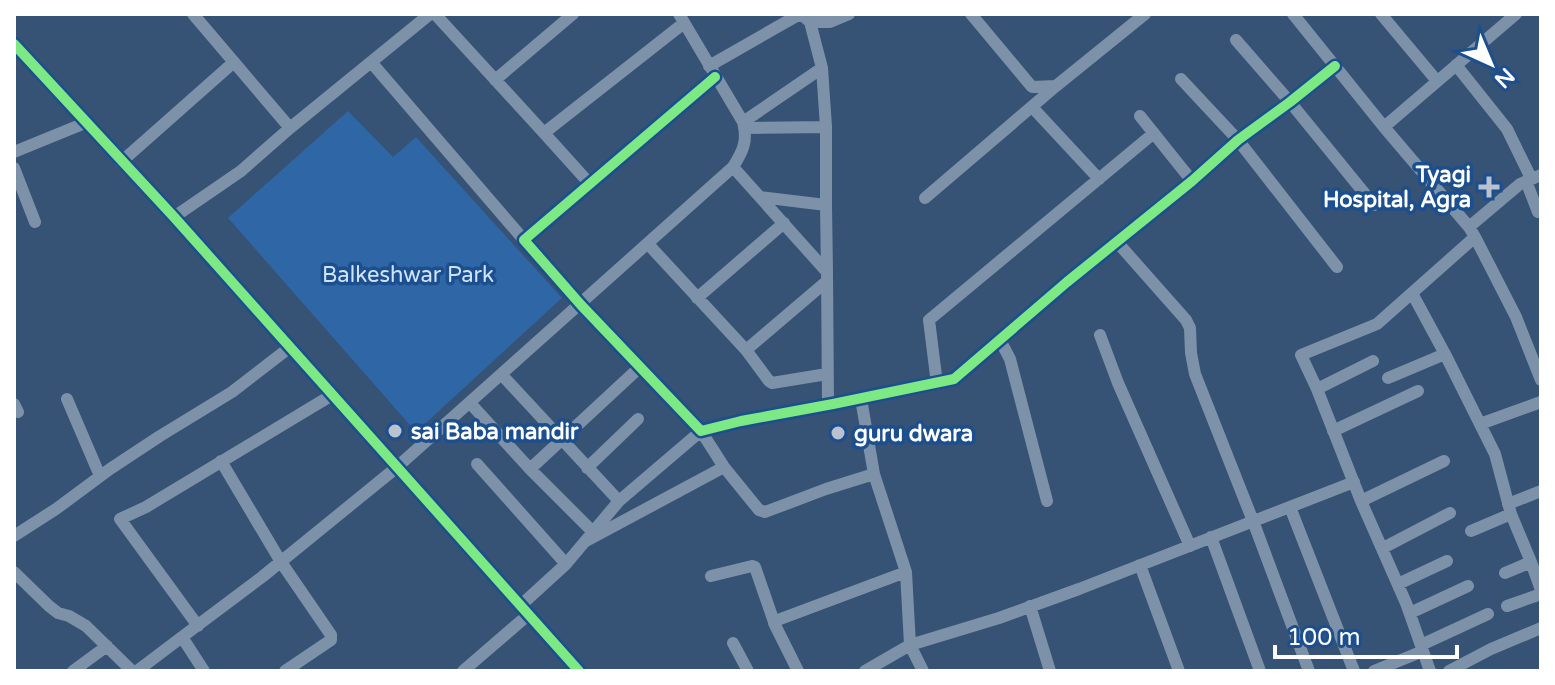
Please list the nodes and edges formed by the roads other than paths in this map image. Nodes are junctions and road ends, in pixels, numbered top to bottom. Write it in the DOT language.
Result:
graph roads {
  1 [pos="193,14"];
  2 [pos="432,14"];
  3 [pos="573,14"];
  4 [pos="849,14"];
  5 [pos="1145,14"];
  6 [pos="1381,14"];
  7 [pos="1516,14"];
  8 [pos="976,16"];
  9 [pos="1299,16"];
  10 [pos="804,17"];
  11 [pos="682,18"];
  12 [pos="1236,40"];
  13 [pos="14,44"];
  14 [pos="234,62"];
  15 [pos="371,62"];
  16 [pos="1456,65"];
  17 [pos="1335,66"];
  18 [pos="822,68"];
  19 [pos="712,71"];
  20 [pos="1181,79"];
  21 [pos="495,80"];
  22 [pos="1437,81"];
  23 [pos="1056,86"];
  24 [pos="1290,102"];
  25 [pos="1032,107"];
  26 [pos="1140,116"];
  27 [pos="85,123"];
  28 [pos="744,125"];
  29 [pos="826,127"];
  30 [pos="1384,127"];
  31 [pos="290,128"];
  32 [pos="544,133"];
  33 [pos="1154,133"];
  34 [pos="1238,140"];
  35 [pos="14,152"];
  36 [pos="121,162"];
  37 [pos="733,167"];
  38 [pos="14,168"];
  39 [pos="1533,178"];
  40 [pos="1099,179"];
  41 [pos="1192,181"];
  42 [pos="590,184"];
  43 [pos="760,197"];
  44 [pos="925,198"];
  45 [pos="826,205"];
  46 [pos="1374,205"];
  47 [pos="1540,214"];
  48 [pos="174,217"];
  49 [pos="35,222"];
  50 [pos="784,223"];
  51 [pos="1472,232"];
  52 [pos="524,240"];
  53 [pos="1117,242"];
  54 [pos="648,244"];
  55 [pos="1337,267"];
  56 [pos="827,277"];
  57 [pos="1412,293"];
  58 [pos="697,298"];
  59 [pos="581,305"];
  60 [pos="1100,335"];
  61 [pos="1000,340"];
  62 [pos="289,348"];
  63 [pos="746,350"];
  64 [pos="1445,354"];
  65 [pos="1373,361"];
  66 [pos="640,367"];
  67 [pos="827,374"];
  68 [pos="502,375"];
  69 [pos="1388,378"];
  70 [pos="1541,380"];
  71 [pos="937,384"];
  72 [pos="1317,389"];
  73 [pos="1418,391"];
  74 [pos="332,395"];
  75 [pos="67,399"];
  76 [pos="861,399"];
  77 [pos="1541,402"];
  78 [pos="470,403"];
  79 [pos="828,405"];
  80 [pos="638,419"];
  81 [pos="1480,424"];
  82 [pos="701,431"];
  83 [pos="1333,431"];
  84 [pos="561,440"];
  85 [pos="221,461"];
  86 [pos="1444,461"];
  87 [pos="477,464"];
  88 [pos="724,467"];
  89 [pos="396,468"];
  90 [pos="587,468"];
  91 [pos="530,469"];
  92 [pos="874,474"];
  93 [pos="100,476"];
  94 [pos="1354,482"];
  95 [pos="1541,491"];
  96 [pos="619,501"];
  97 [pos="1047,501"];
  98 [pos="1361,501"];
  99 [pos="1290,507"];
  100 [pos="1510,509"];
  101 [pos="1450,513"];
  102 [pos="1253,521"];
  103 [pos="1471,531"];
  104 [pos="14,536"];
  105 [pos="590,536"];
  106 [pos="1211,537"];
  107 [pos="1190,546"];
  108 [pos="1383,548"];
  109 [pos="1447,561"];
  110 [pos="281,562"];
  111 [pos="1531,562"];
  112 [pos="566,564"];
  113 [pos="1140,565"];
  114 [pos="14,572"];
  115 [pos="906,572"];
  116 [pos="1505,573"];
  117 [pos="711,576"];
  118 [pos="1398,584"];
  119 [pos="1468,586"];
  120 [pos="1541,592"];
  121 [pos="1030,606"];
  122 [pos="1507,606"];
  123 [pos="524,610"];
  124 [pos="1410,613"];
  125 [pos="1488,614"];
  126 [pos="774,622"];
  127 [pos="198,626"];
  128 [pos="1541,628"];
  129 [pos="182,637"];
  130 [pos="733,643"];
  131 [pos="910,645"];
  132 [pos="107,646"];
  133 [pos="1422,648"];
  134 [pos="73,671"];
  135 [pos="135,671"];
  136 [pos="204,671"];
  137 [pos="285,671"];
  138 [pos="463,671"];
  139 [pos="578,671"];
  140 [pos="748,671"];
  141 [pos="798,671"];
  142 [pos="865,671"];
  143 [pos="923,671"];
  144 [pos="1050,671"];
  145 [pos="1179,671"];
  146 [pos="1260,671"];
  147 [pos="1309,671"];
  148 [pos="1354,671"];
  149 [pos="1374,671"];
  150 [pos="1430,671"];
  151 [pos="1449,671"];
  1 -- 14 [label="street"];
  2 -- 15 [label="street"];
  2 -- 21 [label="street"];
  3 -- 21 [label="street"];
  4 -- 10 [label="street"];
  5 -- 23 [label="street"];
  6 -- 22 [label="street"];
  7 -- 16 [label="street"];
  8 -- 23 [label="street"];
  9 -- 17 [label="street"];
  10 -- 18 [label="street"];
  10 -- 19 [label="street"];
  11 -- 19 [label="street"];
  11 -- 32 [label="street"];
  12 -- 24 [label="street"];
  13 -- 27 [label="street"];
  14 -- 31 [label="street"];
  14 -- 36 [label="street"];
  15 -- 31 [label="street"];
  15 -- 52 [label="street"];
  16 -- 22 [label="street"];
  16 -- 39 [label="street"];
  17 -- 24 [label="street"];
  17 -- 30 [label="street"];
  18 -- 28 [label="street"];
  18 -- 29 [label="street"];
  19 -- 28 [label="street"];
  19 -- 42 [label="street"];
  20 -- 34 [label="street"];
  21 -- 32 [label="street"];
  22 -- 30 [label="street"];
  23 -- 25 [label="street"];
  24 -- 34 [label="street"];
  24 -- 46 [label="street"];
  25 -- 40 [label="street"];
  25 -- 44 [label="street"];
  26 -- 33 [label="street"];
  27 -- 35 [label="street"];
  27 -- 36 [label="street"];
  28 -- 29 [label="street"];
  28 -- 37 [label="street"];
  29 -- 45 [label="street"];
  30 -- 51 [label="street"];
  31 -- 48 [label="street"];
  32 -- 42 [label="street"];
  33 -- 40 [label="street"];
  33 -- 41 [label="street"];
  34 -- 41 [label="street"];
  34 -- 55 [label="street"];
  36 -- 48 [label="street"];
  37 -- 43 [label="street"];
  37 -- 54 [label="street"];
  38 -- 49 [label="street"];
  39 -- 47 [label="street"];
  39 -- 51 [label="street"];
  40 -- 71 [label="street"];
  41 -- 53 [label="street"];
  42 -- 52 [label="street"];
  43 -- 45 [label="street"];
  43 -- 50 [label="street"];
  45 -- 56 [label="street"];
  48 -- 62 [label="street"];
  50 -- 56 [label="street"];
  50 -- 58 [label="street"];
  51 -- 57 [label="street"];
  51 -- 70 [label="street"];
  52 -- 59 [label="street"];
  53 -- 61 [label="street"];
  53 -- 102 [label="street"];
  54 -- 58 [label="street"];
  54 -- 59 [label="street"];
  56 -- 63 [label="street"];
  56 -- 67 [label="street"];
  57 -- 64 [label="street"];
  57 -- 72 [label="street"];
  58 -- 63 [label="street"];
  59 -- 66 [label="street"];
  59 -- 68 [label="street"];
  60 -- 107 [label="street"];
  61 -- 71 [label="street"];
  61 -- 97 [label="street"];
  62 -- 74 [label="street"];
  62 -- 93 [label="street"];
  63 -- 67 [label="street"];
  64 -- 69 [label="street"];
  64 -- 81 [label="street"];
  65 -- 72 [label="street"];
  66 -- 82 [label="street"];
  66 -- 84 [label="street"];
  67 -- 79 [label="street"];
  68 -- 78 [label="street"];
  68 -- 84 [label="street"];
  71 -- 76 [label="street"];
  72 -- 83 [label="street"];
  73 -- 83 [label="street"];
  74 -- 85 [label="street"];
  74 -- 89 [label="street"];
  75 -- 93 [label="street"];
  76 -- 79 [label="street"];
  76 -- 92 [label="street"];
  77 -- 81 [label="street"];
  78 -- 89 [label="street"];
  78 -- 91 [label="street"];
  79 -- 82 [label="street"];
  80 -- 90 [label="street"];
  81 -- 100 [label="street"];
  82 -- 88 [label="street"];
  82 -- 96 [label="street"];
  83 -- 94 [label="street"];
  84 -- 90 [label="street"];
  84 -- 91 [label="street"];
  85 -- 110 [label="street"];
  85 -- 127 [label="street"];
  86 -- 98 [label="street"];
  87 -- 112 [label="street"];
  88 -- 92 [label="street"];
  88 -- 105 [label="street"];
  89 -- 110 [label="street"];
  89 -- 123 [label="street"];
  90 -- 96 [label="street"];
  91 -- 105 [label="street"];
  92 -- 115 [label="street"];
  93 -- 104 [label="street"];
  94 -- 98 [label="street"];
  94 -- 99 [label="street"];
  95 -- 100 [label="street"];
  96 -- 105 [label="street"];
  98 -- 108 [label="street"];
  99 -- 102 [label="street"];
  99 -- 148 [label="street"];
  100 -- 103 [label="street"];
  100 -- 111 [label="street"];
  101 -- 108 [label="street"];
  102 -- 106 [label="street"];
  102 -- 147 [label="street"];
  105 -- 112 [label="street"];
  106 -- 107 [label="street"];
  106 -- 146 [label="street"];
  107 -- 113 [label="street"];
  108 -- 118 [label="street"];
  109 -- 118 [label="street"];
  110 -- 127 [label="street"];
  110 -- 137 [label="street"];
  111 -- 116 [label="street"];
  111 -- 120 [label="street"];
  112 -- 123 [label="street"];
  113 -- 121 [label="street"];
  113 -- 145 [label="street"];
  114 -- 132 [label="street"];
  115 -- 126 [label="street"];
  115 -- 131 [label="street"];
  117 -- 126 [label="street"];
  118 -- 124 [label="street"];
  119 -- 124 [label="street"];
  120 -- 122 [label="street"];
  121 -- 131 [label="street"];
  121 -- 144 [label="street"];
  123 -- 138 [label="street"];
  123 -- 139 [label="street"];
  124 -- 133 [label="street"];
  125 -- 133 [label="street"];
  126 -- 141 [label="street"];
  127 -- 129 [label="street"];
  128 -- 151 [label="street"];
  129 -- 135 [label="street"];
  129 -- 136 [label="street"];
  130 -- 140 [label="street"];
  131 -- 142 [label="street"];
  131 -- 143 [label="street"];
  132 -- 134 [label="street"];
  132 -- 135 [label="street"];
  133 -- 149 [label="street"];
  133 -- 150 [label="street"];
}
